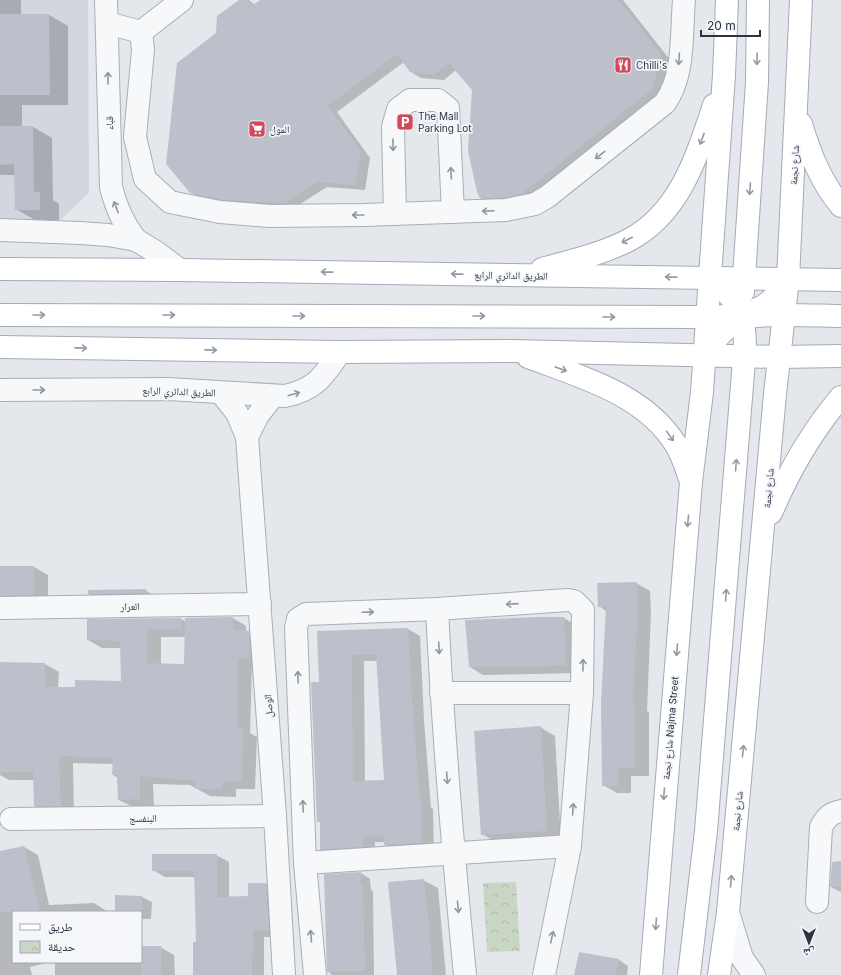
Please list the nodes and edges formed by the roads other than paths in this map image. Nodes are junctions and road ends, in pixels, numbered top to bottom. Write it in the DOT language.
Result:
graph roads {
  1 [pos="106,0"];
  2 [pos="182,0"];
  3 [pos="666,0"];
  4 [pos="727,0"];
  5 [pos="758,0"];
  6 [pos="801,0"];
  7 [pos="683,10"];
  8 [pos="107,23"];
  9 [pos="140,32"];
  10 [pos="724,75"];
  11 [pos="797,111"];
  12 [pos="841,206"];
  13 [pos="453,212"];
  14 [pos="395,214"];
  15 [pos="4,227"];
  16 [pos="136,240"];
  17 [pos="0,269"];
  18 [pos="180,270"];
  19 [pos="522,275"];
  20 [pos="710,278"];
  21 [pos="744,278"];
  22 [pos="788,279"];
  23 [pos="841,280"];
  24 [pos="0,315"];
  25 [pos="744,316"];
  26 [pos="784,316"];
  27 [pos="841,316"];
  28 [pos="707,317"];
  29 [pos="0,347"];
  30 [pos="511,351"];
  31 [pos="340,352"];
  32 [pos="705,355"];
  33 [pos="745,356"];
  34 [pos="841,356"];
  35 [pos="779,357"];
  36 [pos="0,390"];
  37 [pos="221,393"];
  38 [pos="273,396"];
  39 [pos="841,397"];
  40 [pos="247,437"];
  41 [pos="691,482"];
  42 [pos="764,527"];
  43 [pos="260,604"];
  44 [pos="0,608"];
  45 [pos="437,609"];
  46 [pos="441,693"];
  47 [pos="582,693"];
  48 [pos="841,811"];
  49 [pos="276,816"];
  50 [pos="12,819"];
  51 [pos="570,846"];
  52 [pos="453,854"];
  53 [pos="305,863"];
  54 [pos="817,902"];
  55 [pos="728,912"];
  56 [pos="284,975"];
  57 [pos="315,975"];
  58 [pos="465,975"];
  59 [pos="544,975"];
  60 [pos="650,975"];
  61 [pos="689,975"];
  62 [pos="719,975"];
  63 [pos="754,975"];
  1 -- 8 [label="street, قباء"];
  2 -- 9 [label="street"];
  3 -- 7 [label="street"];
  4 -- 10 [label="main road"];
  5 -- 21 [label="main road, one-way"];
  6 -- 11 [label="main road, شارع نجمة"];
  7 -- 13 [label="street, one-way"];
  8 -- 9 [label="street"];
  16 -- 8 [label="street, قباء, one-way"];
  14 -- 9 [label="street, one-way"];
  10 -- 19 [label="main road, one-way"];
  10 -- 20 [label="main road"];
  11 -- 12 [label="main road"];
  11 -- 22 [label="main road, شارع نجمة"];
  13 -- 14 [label="street"];
  13 -- 14 [label="street, one-way"];
  15 -- 16 [label="street"];
  16 -- 18 [label="street"];
  17 -- 18 [label="main road, الطريق الدائري الرابع"];
  19 -- 18 [label="main road, الطريق الدائري الرابع, one-way"];
  20 -- 19 [label="main road, الطريق الدائري الرابع, one-way"];
  20 -- 21 [label="main road, الطريق الدائري الرابع"];
  20 -- 25 [label="main road"];
  20 -- 28 [label="main road"];
  21 -- 22 [label="main road, الطريق الدائري الرابع"];
  21 -- 25 [label="main road"];
  22 -- 23 [label="main road, الطريق الدائري الرابع"];
  22 -- 25 [label="main road"];
  22 -- 26 [label="main road, شارع نجمة"];
  24 -- 28 [label="main road, one-way"];
  25 -- 26 [label="main road"];
  25 -- 28 [label="main road"];
  25 -- 32 [label="main road"];
  25 -- 33 [label="main road"];
  25 -- 35 [label="main road"];
  26 -- 27 [label="main road"];
  26 -- 35 [label="main road, شارع نجمة"];
  28 -- 32 [label="main road"];
  29 -- 31 [label="main road, one-way"];
  30 -- 31 [label="main road"];
  30 -- 32 [label="main road"];
  30 -- 41 [label="main road, one-way"];
  38 -- 31 [label="street, الطريق الدائري الرابع, one-way"];
  32 -- 33 [label="main road"];
  32 -- 41 [label="main road"];
  33 -- 35 [label="main road"];
  61 -- 33 [label="main road, one-way"];
  34 -- 35 [label="main road"];
  35 -- 42 [label="main road, شارع نجمة"];
  36 -- 37 [label="street, الطريق الدائري الرابع, one-way"];
  37 -- 38 [label="street, الطريق الدائري الرابع"];
  37 -- 40 [label="street, الوصل"];
  38 -- 40 [label="street"];
  39 -- 42 [label="main road"];
  40 -- 43 [label="street, الوصل"];
  41 -- 60 [label="main road, شارع نجمة Najma Street, one-way"];
  55 -- 42 [label="main road, شارع نجمة, one-way"];
  43 -- 44 [label="street, العرار"];
  43 -- 49 [label="street, الوصل"];
  45 -- 46 [label="street, one-way"];
  47 -- 45 [label="street, one-way"];
  53 -- 45 [label="street, one-way"];
  46 -- 47 [label="street"];
  46 -- 52 [label="street, one-way"];
  51 -- 47 [label="street, one-way"];
  48 -- 54 [label="street"];
  49 -- 50 [label="street, البنفسج"];
  49 -- 56 [label="street, الوصل"];
  51 -- 52 [label="street"];
  59 -- 51 [label="street, one-way"];
  52 -- 53 [label="street"];
  52 -- 58 [label="street, one-way"];
  57 -- 53 [label="street, one-way"];
  55 -- 62 [label="main road, شارع نجمة"];
  55 -- 63 [label="street"];
}
